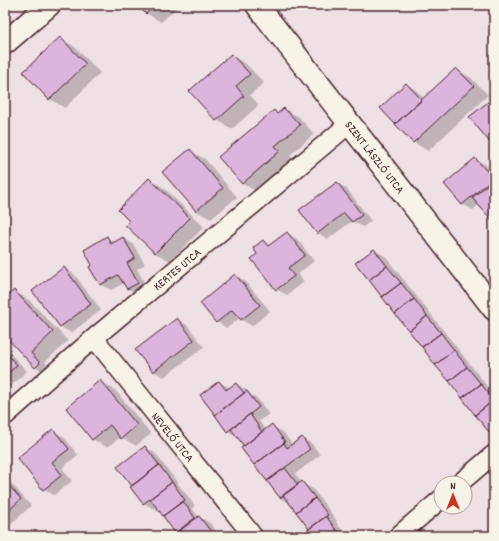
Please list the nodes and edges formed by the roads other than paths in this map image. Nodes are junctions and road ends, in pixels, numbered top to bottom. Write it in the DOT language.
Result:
graph roads {
  1 [pos="49,5"];
  2 [pos="257,5"];
  3 [pos="5,43"];
  4 [pos="350,124"];
  5 [pos="494,309"];
  6 [pos="94,338"];
  7 [pos="5,416"];
  8 [pos="494,454"];
  9 [pos="469,475"];
  10 [pos="433,506"];
  11 [pos="252,536"];
  12 [pos="398,536"];
  1 -- 3 [label="street"];
  2 -- 4 [label="street, SZENT LÁSZLÓ UTCA"];
  4 -- 5 [label="street, SZENT LÁSZLÓ UTCA"];
  4 -- 6 [label="street, KERTES UTCA"];
  6 -- 7 [label="street, KERTES UTCA"];
  6 -- 11 [label="street, NEVELŐ UTCA"];
  8 -- 9 [label="street"];
  10 -- 12 [label="street"];
}
